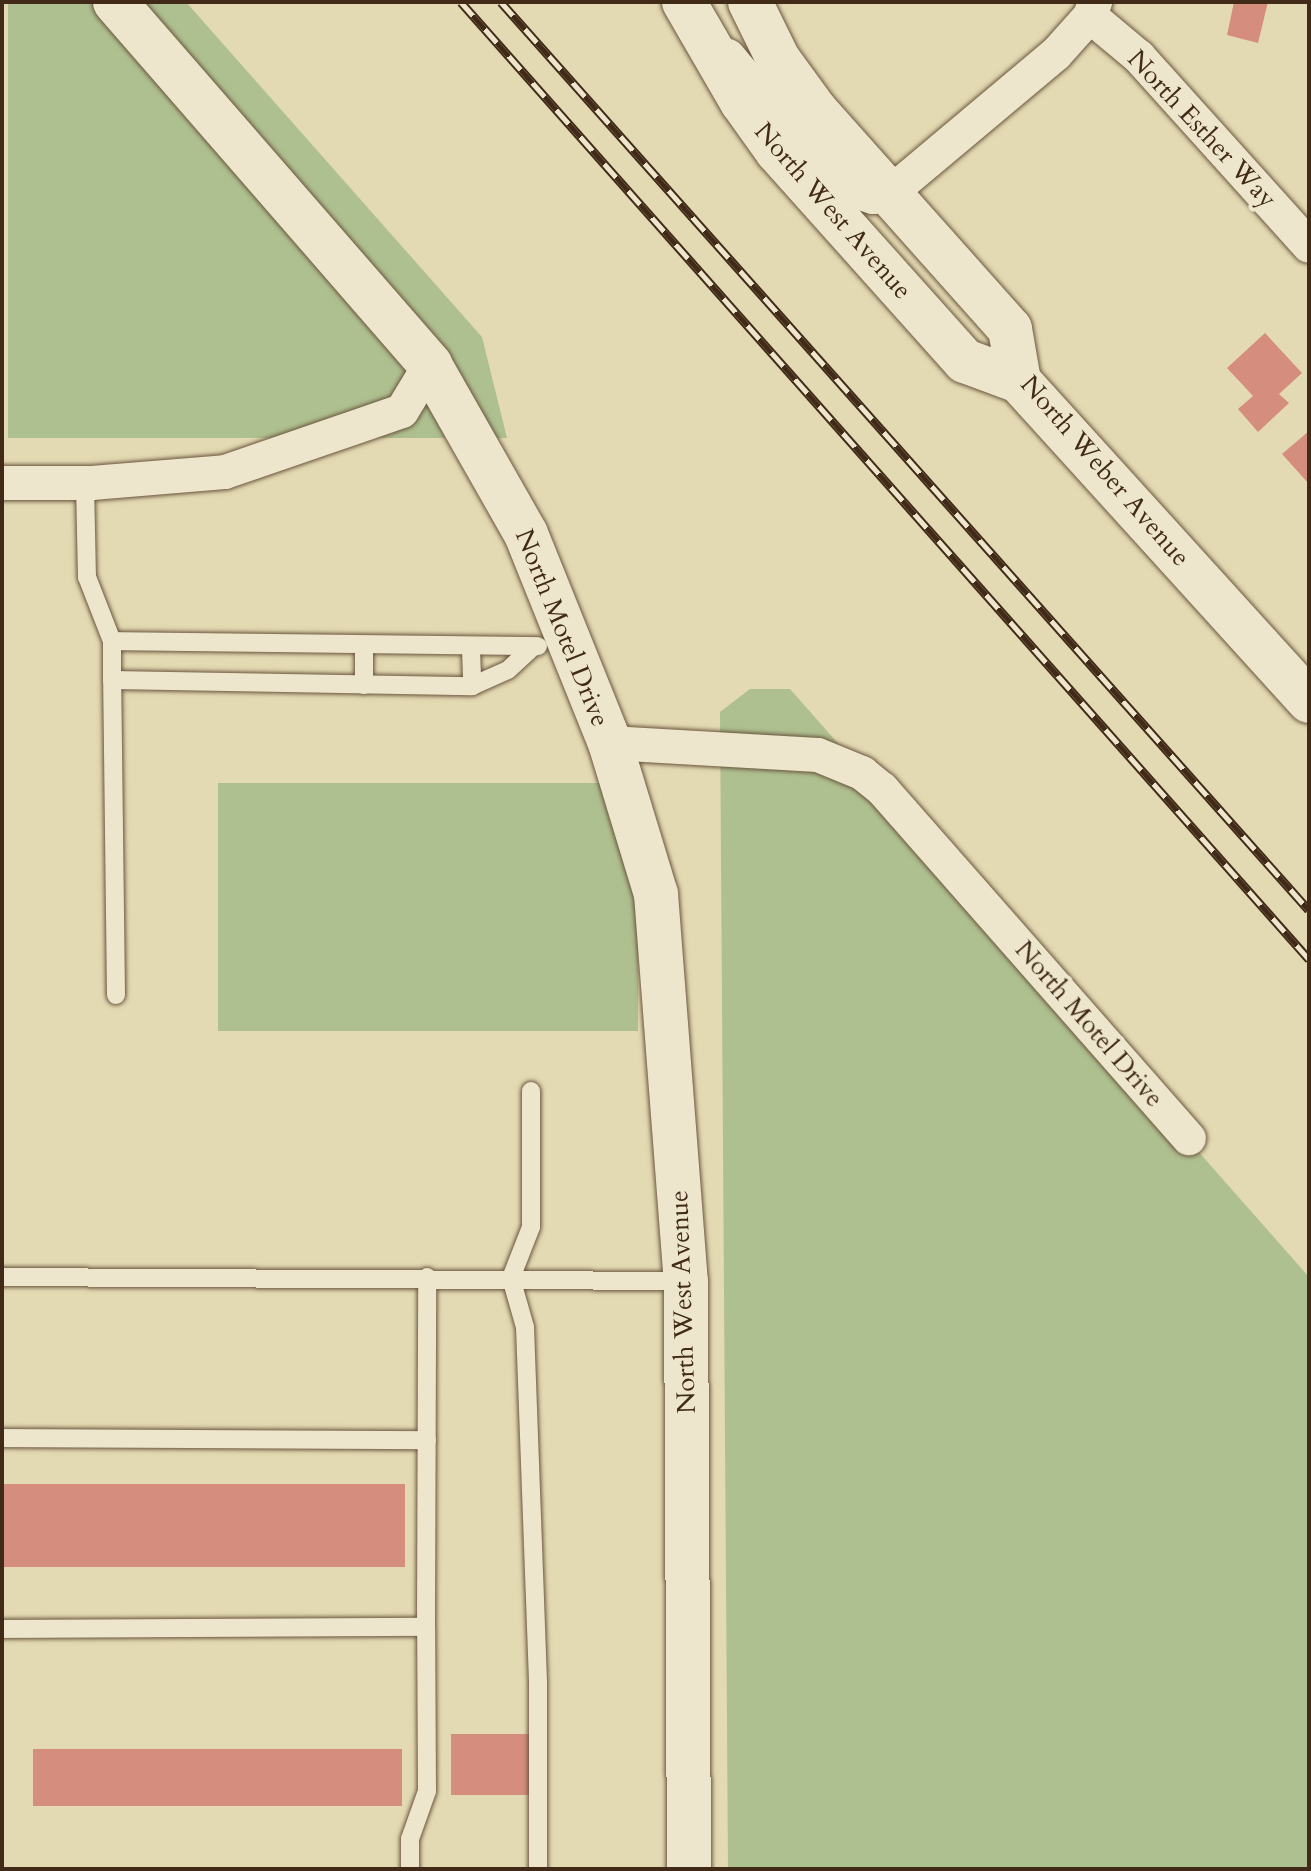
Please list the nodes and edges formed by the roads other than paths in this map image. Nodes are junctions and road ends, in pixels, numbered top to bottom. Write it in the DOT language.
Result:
graph roads {
  1 [pos="115,2"];
  2 [pos="750,2"];
  3 [pos="1093,9"];
  4 [pos="691,15"];
  5 [pos="889,194"];
  6 [pos="1309,246"];
  7 [pos="430,365"];
  8 [pos="1019,381"];
  9 [pos="2,483"];
  10 [pos="85,483"];
  11 [pos="112,641"];
  12 [pos="551,644"];
  13 [pos="364,647"];
  14 [pos="471,649"];
  15 [pos="112,680"];
  16 [pos="364,685"];
  17 [pos="472,686"];
  18 [pos="1309,701"];
  19 [pos="610,743"];
  20 [pos="116,995"];
  21 [pos="531,1091"];
  22 [pos="1189,1138"];
  23 [pos="2,1277"];
  24 [pos="427,1277"];
  25 [pos="511,1278"];
  26 [pos="686,1281"];
  27 [pos="2,1438"];
  28 [pos="427,1440"];
  29 [pos="426,1627"];
  30 [pos="2,1629"];
  31 [pos="410,1869"];
  32 [pos="538,1869"];
  33 [pos="689,1869"];
  1 -- 7 [label="main road, North Motel Drive"];
  2 -- 5 [label="main road, North Weber Avenue"];
  3 -- 5 [label="street"];
  3 -- 6 [label="street, North Esther Way"];
  4 -- 5 [label="street"];
  4 -- 8 [label="main road, North West Avenue"];
  5 -- 8 [label="main road, North Weber Avenue"];
  7 -- 10 [label="street"];
  7 -- 12 [label="main road, North Motel Drive"];
  8 -- 18 [label="main road, North Weber Avenue"];
  9 -- 10 [label="street"];
  10 -- 11 [label="lane"];
  11 -- 13 [label="lane"];
  11 -- 15 [label="lane"];
  12 -- 14 [label="lane"];
  12 -- 17 [label="lane"];
  12 -- 19 [label="main road, North Motel Drive"];
  13 -- 14 [label="lane"];
  13 -- 16 [label="lane"];
  14 -- 17 [label="lane"];
  15 -- 16 [label="lane"];
  15 -- 20 [label="lane"];
  16 -- 17 [label="lane"];
  19 -- 22 [label="street, North Motel Drive"];
  19 -- 26 [label="main road, North West Avenue"];
  21 -- 25 [label="lane"];
  23 -- 24 [label="lane"];
  24 -- 25 [label="lane"];
  24 -- 28 [label="lane"];
  25 -- 26 [label="lane"];
  25 -- 32 [label="lane"];
  26 -- 33 [label="main road, North West Avenue"];
  27 -- 28 [label="lane"];
  28 -- 29 [label="lane"];
  29 -- 30 [label="lane"];
  29 -- 31 [label="lane"];
}
